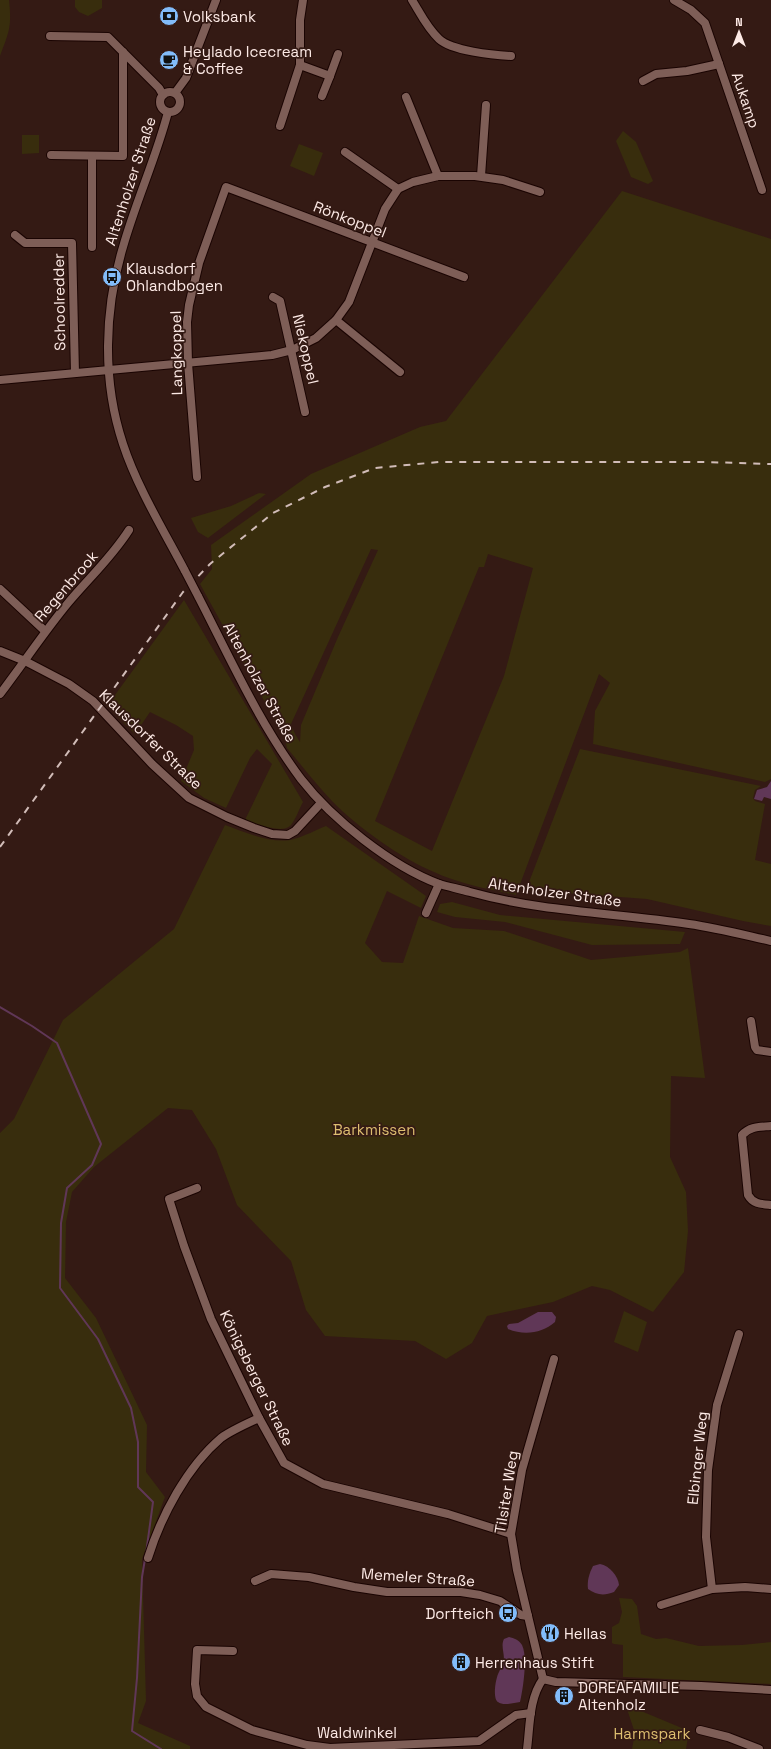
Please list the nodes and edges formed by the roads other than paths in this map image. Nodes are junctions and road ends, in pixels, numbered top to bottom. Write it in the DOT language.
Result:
graph roads {
  1 [pos="216,0"];
  2 [pos="303,0"];
  3 [pos="412,0"];
  4 [pos="674,0"];
  5 [pos="50,36"];
  6 [pos="123,52"];
  7 [pos="338,54"];
  8 [pos="511,56"];
  9 [pos="719,64"];
  10 [pos="300,65"];
  11 [pos="330,76"];
  12 [pos="643,81"];
  13 [pos="175,93"];
  14 [pos="162,95"];
  15 [pos="322,96"];
  16 [pos="406,97"];
  17 [pos="486,105"];
  18 [pos="168,112"];
  19 [pos="280,126"];
  20 [pos="345,152"];
  21 [pos="51,156"];
  22 [pos="92,156"];
  23 [pos="438,176"];
  24 [pos="481,176"];
  25 [pos="226,187"];
  26 [pos="398,189"];
  27 [pos="762,190"];
  28 [pos="540,192"];
  29 [pos="15,235"];
  30 [pos="373,243"];
  31 [pos="92,247"];
  32 [pos="464,277"];
  33 [pos="273,298"];
  34 [pos="336,320"];
  35 [pos="292,350"];
  36 [pos="188,363"];
  37 [pos="109,370"];
  38 [pos="400,372"];
  39 [pos="75,373"];
  40 [pos="0,380"];
  41 [pos="305,412"];
  42 [pos="197,477"];
  43 [pos="129,530"];
  44 [pos="0,589"];
  45 [pos="45,630"];
  46 [pos="0,651"];
  47 [pos="25,661"];
  48 [pos="0,694"];
  49 [pos="321,803"];
  50 [pos="439,884"];
  51 [pos="426,913"];
  52 [pos="771,941"];
  53 [pos="751,1021"];
  54 [pos="771,1052"];
  55 [pos="771,1126"];
  56 [pos="198,1188"];
  57 [pos="771,1204"];
  58 [pos="740,1334"];
  59 [pos="554,1359"];
  60 [pos="259,1418"];
  61 [pos="511,1534"];
  62 [pos="148,1558"];
  63 [pos="255,1581"];
  64 [pos="712,1589"];
  65 [pos="771,1589"];
  66 [pos="661,1605"];
  67 [pos="528,1616"];
  68 [pos="232,1651"];
  69 [pos="543,1679"];
  70 [pos="771,1690"];
  71 [pos="531,1713"];
  72 [pos="700,1730"];
  73 [pos="528,1749"];
  74 [pos="758,1749"];
  1 -- 13 [label="street"];
  2 -- 10 [label="street"];
  3 -- 8 [label="street"];
  4 -- 9 [label="street, Aukamp"];
  5 -- 6 [label="street"];
  6 -- 14 [label="street"];
  6 -- 22 [label="street"];
  7 -- 11 [label="street"];
  9 -- 12 [label="street, Aukamp"];
  9 -- 27 [label="street, Aukamp"];
  10 -- 11 [label="street"];
  10 -- 19 [label="street"];
  11 -- 15 [label="street"];
  13 -- 14 [label="street"];
  13 -- 18 [label="street"];
  14 -- 18 [label="street"];
  16 -- 23 [label="street"];
  17 -- 24 [label="street"];
  18 -- 37 [label="street, Altenholzer Straße"];
  20 -- 26 [label="street"];
  21 -- 22 [label="street"];
  22 -- 31 [label="street"];
  23 -- 24 [label="street"];
  23 -- 26 [label="street"];
  24 -- 28 [label="street"];
  25 -- 30 [label="street, Rönkoppel"];
  25 -- 36 [label="street, Langkoppel"];
  26 -- 30 [label="street, Schoolredder"];
  29 -- 39 [label="street, Schoolredder"];
  30 -- 32 [label="street, Rönkoppel"];
  30 -- 34 [label="street, Schoolredder"];
  33 -- 35 [label="street, Niekoppel"];
  34 -- 35 [label="street, Schoolredder"];
  34 -- 38 [label="street"];
  35 -- 36 [label="street, Schoolredder"];
  35 -- 41 [label="street, Niekoppel"];
  36 -- 37 [label="street, Schoolredder"];
  36 -- 42 [label="street, Langkoppel"];
  37 -- 39 [label="street, Schoolredder"];
  37 -- 49 [label="street, Altenholzer Straße, bridge"];
  39 -- 40 [label="street, Schoolredder"];
  43 -- 45 [label="street, Regenbrook"];
  44 -- 45 [label="street"];
  45 -- 47 [label="street, Regenbrook"];
  46 -- 47 [label="street, Klausdorfer Straße"];
  47 -- 48 [label="street, Regenbrook"];
  47 -- 49 [label="street, Klausdorfer Straße"];
  49 -- 50 [label="street, Altenholzer Straße"];
  50 -- 51 [label="street"];
  50 -- 52 [label="street, Altenholzer Straße"];
  53 -- 54 [label="street"];
  55 -- 57 [label="street"];
  56 -- 60 [label="street, Königsberger Straße"];
  58 -- 64 [label="street, Elbinger Weg"];
  59 -- 61 [label="street, Tilsiter Weg"];
  60 -- 61 [label="street, Königsberger Straße"];
  60 -- 62 [label="street"];
  61 -- 67 [label="street, Tilsiter Weg"];
  63 -- 67 [label="street, Memeler Straße"];
  64 -- 65 [label="street"];
  64 -- 66 [label="street"];
  67 -- 69 [label="street, Tilsiter Weg"];
  68 -- 71 [label="street, Waldwinkel"];
  69 -- 70 [label="street"];
  69 -- 71 [label="street"];
  71 -- 73 [label="street"];
  72 -- 74 [label="street"];
}
